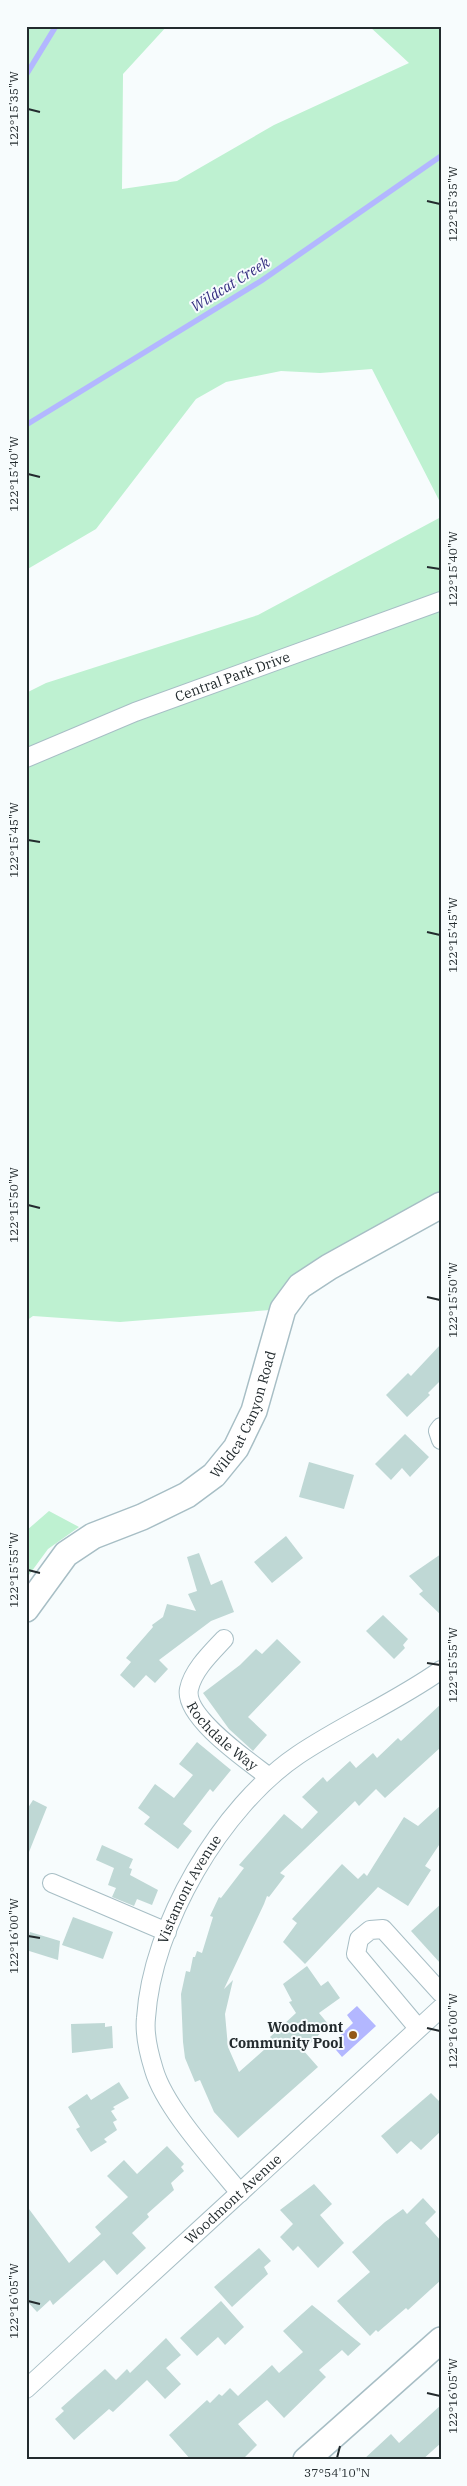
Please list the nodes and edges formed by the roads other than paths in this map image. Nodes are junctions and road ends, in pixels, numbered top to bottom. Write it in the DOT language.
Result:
graph roads {
  1 [pos="441,601"];
  2 [pos="26,758"];
  3 [pos="441,1205"];
  4 [pos="441,1427"];
  5 [pos="441,1440"];
  6 [pos="26,1609"];
  7 [pos="224,1639"];
  8 [pos="441,1670"];
  9 [pos="269,1778"];
  10 [pos="52,1882"];
  11 [pos="167,1932"];
  12 [pos="441,1993"];
  13 [pos="441,2008"];
  14 [pos="418,2028"];
  15 [pos="240,2193"];
  16 [pos="441,2340"];
  17 [pos="26,2389"];
  18 [pos="306,2460"];
  1 -- 2 [label="street, Central Park Drive"];
  3 -- 6 [label="street, Wildcat Canyon Road"];
  4 -- 5 [label="street"];
  7 -- 9 [label="street, Rochdale Way"];
  8 -- 9 [label="street, Vistamont Avenue"];
  9 -- 11 [label="street, Vistamont Avenue"];
  10 -- 11 [label="street"];
  11 -- 15 [label="street, Vistamont Avenue"];
  12 -- 14 [label="street"];
  13 -- 14 [label="street, Woodmont Avenue"];
  14 -- 15 [label="street, Woodmont Avenue"];
  15 -- 17 [label="street, Woodmont Avenue"];
  16 -- 18 [label="street"];
}
